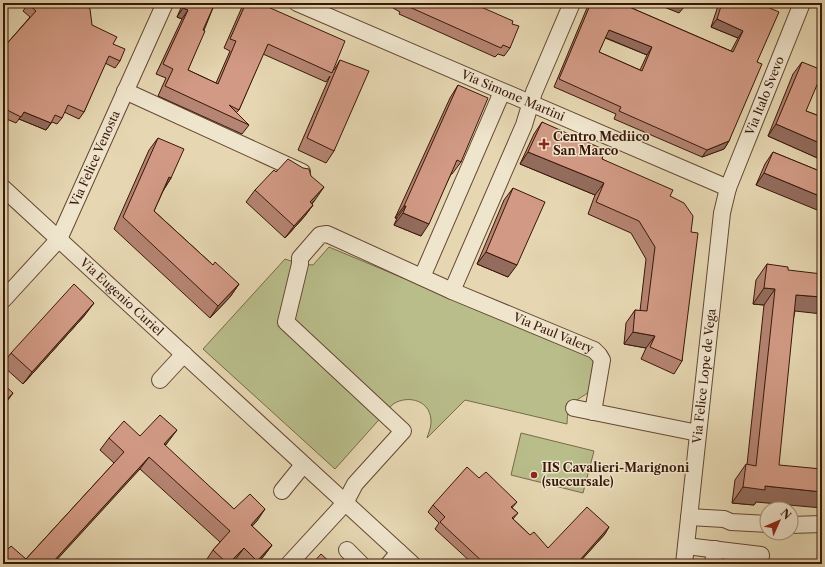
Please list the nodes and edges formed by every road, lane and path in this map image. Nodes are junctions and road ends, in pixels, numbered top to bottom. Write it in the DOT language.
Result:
graph roads {
  1 [pos="165,3"];
  2 [pos="297,3"];
  3 [pos="572,3"];
  4 [pos="802,3"];
  5 [pos="126,91"];
  6 [pos="502,92"];
  7 [pos="530,104"];
  8 [pos="303,172"];
  9 [pos="3,188"];
  10 [pos="728,188"];
  11 [pos="59,239"];
  12 [pos="422,278"];
  13 [pos="452,291"];
  14 [pos="3,300"];
  15 [pos="184,354"];
  16 [pos="160,380"];
  17 [pos="574,408"];
  18 [pos="593,412"];
  19 [pos="698,434"];
  20 [pos="303,465"];
  21 [pos="282,491"];
  22 [pos="345,503"];
  23 [pos="689,517"];
  24 [pos="759,524"];
  25 [pos="822,524"];
  26 [pos="799,525"];
  27 [pos="686,546"];
  28 [pos="347,550"];
  29 [pos="714,557"];
  30 [pos="394,558"];
  31 [pos="760,560"];
  32 [pos="289,564"];
  33 [pos="361,564"];
  34 [pos="412,564"];
  35 [pos="684,564"];
  1 -- 5 [label="street, Via Felice Venosta"];
  2 -- 6 [label="street, Via Simone Martini"];
  3 -- 7 [label="street"];
  4 -- 10 [label="street, Via Italo Svevo"];
  5 -- 8 [label="street"];
  5 -- 11 [label="street, Via Felice Venosta"];
  6 -- 7 [label="street, Via Simone Martini"];
  6 -- 12 [label="street"];
  7 -- 10 [label="street, Via Simone Martini"];
  7 -- 13 [label="street"];
  9 -- 11 [label="street, Via Eugenio Curiel"];
  10 -- 19 [label="street, Via Felice Lope de Vega"];
  11 -- 14 [label="street, Via Felice Venosta"];
  11 -- 15 [label="street, Via Eugenio Curiel"];
  12 -- 13 [label="street, Via Paul Valery"];
  12 -- 22 [label="street, Via Paul Valery"];
  13 -- 18 [label="street, Via Paul Valery"];
  15 -- 16 [label="street"];
  15 -- 20 [label="street, Via Eugenio Curiel"];
  17 -- 18 [label="street"];
  18 -- 19 [label="street"];
  19 -- 23 [label="street, Via Felice Lope de Vega"];
  20 -- 21 [label="street"];
  20 -- 22 [label="street, Via Eugenio Curiel"];
  22 -- 30 [label="street, Via Eugenio Curiel"];
  22 -- 32 [label="street"];
  23 -- 24 [label="street"];
  23 -- 27 [label="street, Via Felice Lope de Vega"];
  25 -- 26 [label="street"];
  27 -- 29 [label="street"];
  27 -- 35 [label="street, Via Felice Lope de Vega"];
  28 -- 33 [label="street"];
  29 -- 31 [label="street"];
  30 -- 34 [label="street, Via Eugenio Curiel"];
}
